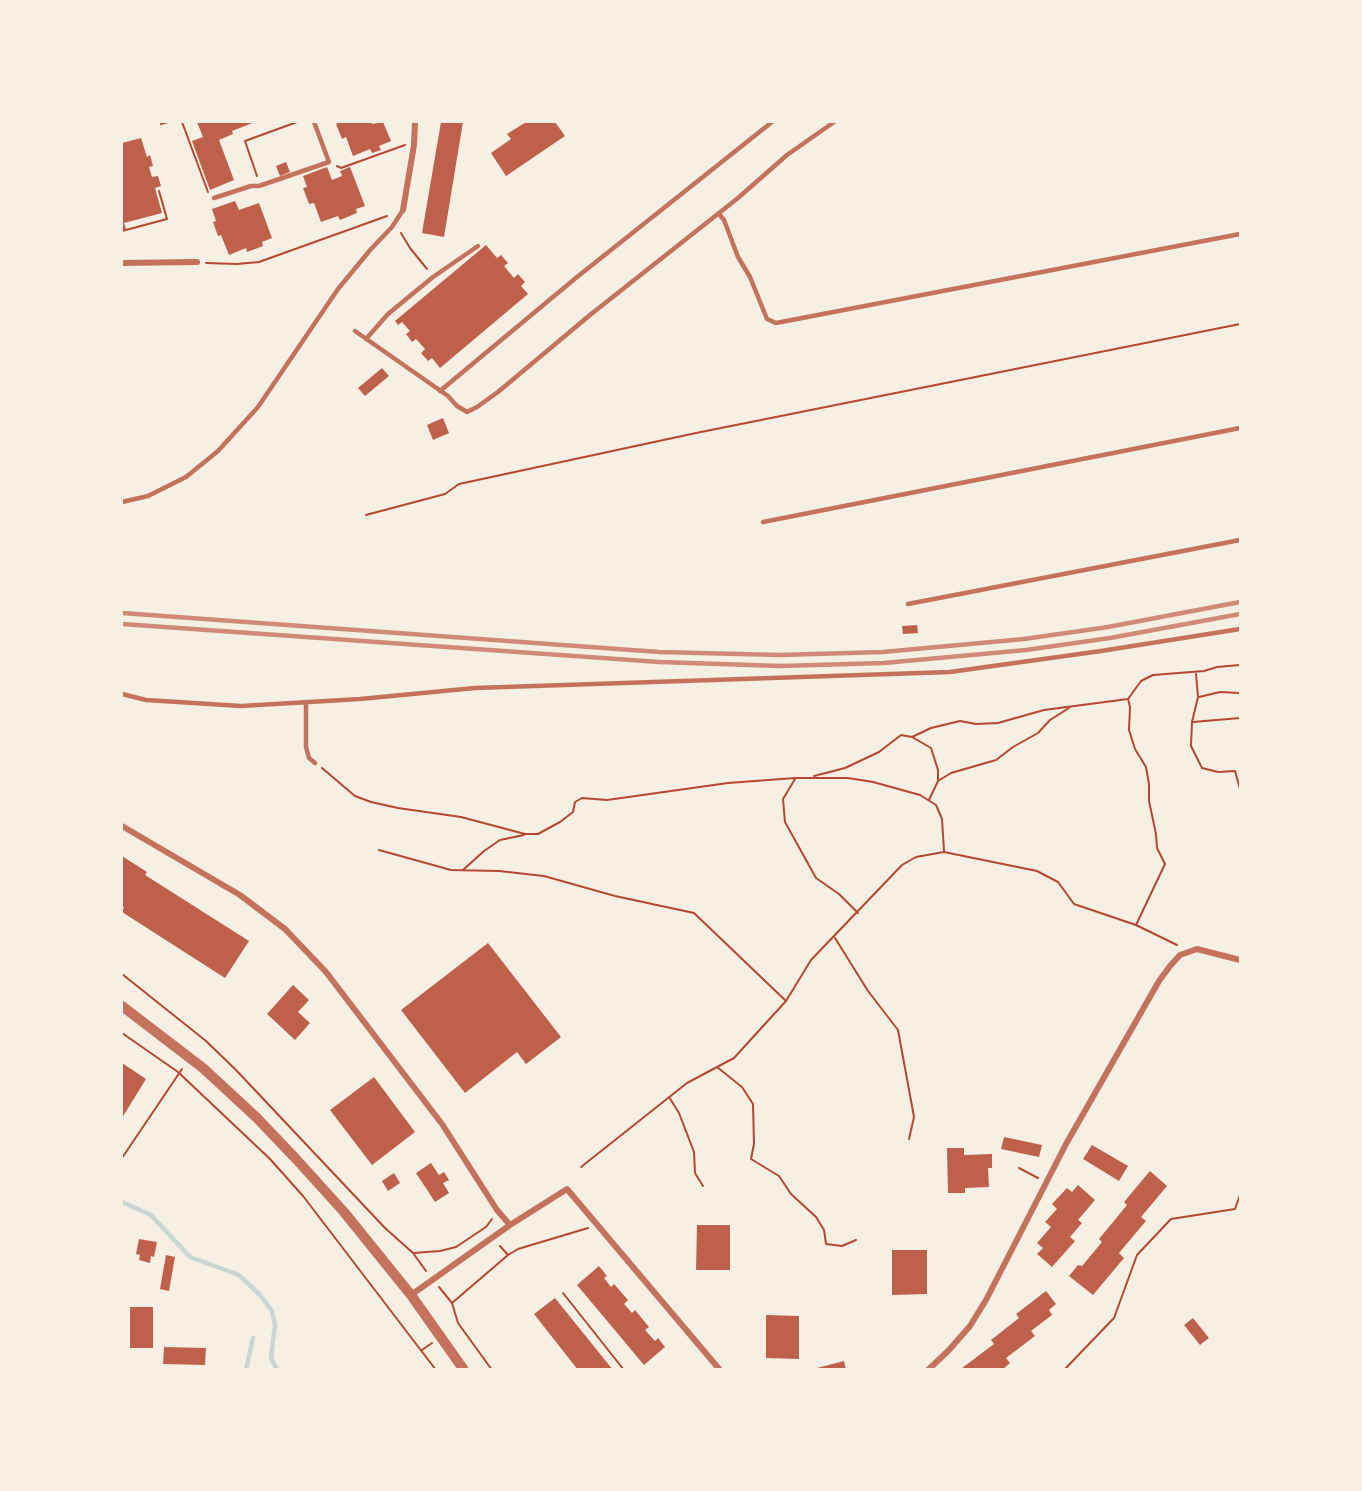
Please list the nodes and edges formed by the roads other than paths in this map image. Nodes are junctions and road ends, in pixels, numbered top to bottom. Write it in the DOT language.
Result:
graph roads {
  1 [pos="314,122"];
  2 [pos="415,122"];
  3 [pos="772,122"];
  4 [pos="834,122"];
  5 [pos="212,198"];
  6 [pos="403,210"];
  7 [pos="719,214"];
  8 [pos="1240,234"];
  9 [pos="478,246"];
  10 [pos="197,262"];
  11 [pos="122,263"];
  12 [pos="355,330"];
  13 [pos="366,339"];
  14 [pos="440,391"];
  15 [pos="1240,428"];
  16 [pos="122,502"];
  17 [pos="763,522"];
  18 [pos="1240,540"];
  19 [pos="908,604"];
  20 [pos="1240,629"];
  21 [pos="122,693"];
  22 [pos="306,702"];
  23 [pos="315,763"];
  24 [pos="122,826"];
  25 [pos="1240,960"];
  26 [pos="122,1005"];
  27 [pos="510,1225"];
  28 [pos="411,1295"];
  29 [pos="464,1370"];
  30 [pos="720,1370"];
  31 [pos="928,1370"];
  1 -- 5 [label="lane"];
  2 -- 6 [label="street"];
  3 -- 14 [label="lane"];
  4 -- 7 [label="lane"];
  6 -- 16 [label="lane"];
  7 -- 8 [label="lane"];
  7 -- 14 [label="lane"];
  9 -- 13 [label="lane"];
  10 -- 11 [label="street"];
  12 -- 13 [label="lane"];
  13 -- 14 [label="lane"];
  15 -- 17 [label="lane"];
  18 -- 19 [label="lane"];
  20 -- 22 [label="lane"];
  21 -- 22 [label="lane"];
  22 -- 23 [label="lane"];
  24 -- 27 [label="street"];
  25 -- 31 [label="street"];
  26 -- 28 [label="street"];
  27 -- 28 [label="street"];
  27 -- 30 [label="street"];
  28 -- 29 [label="street"];
}
